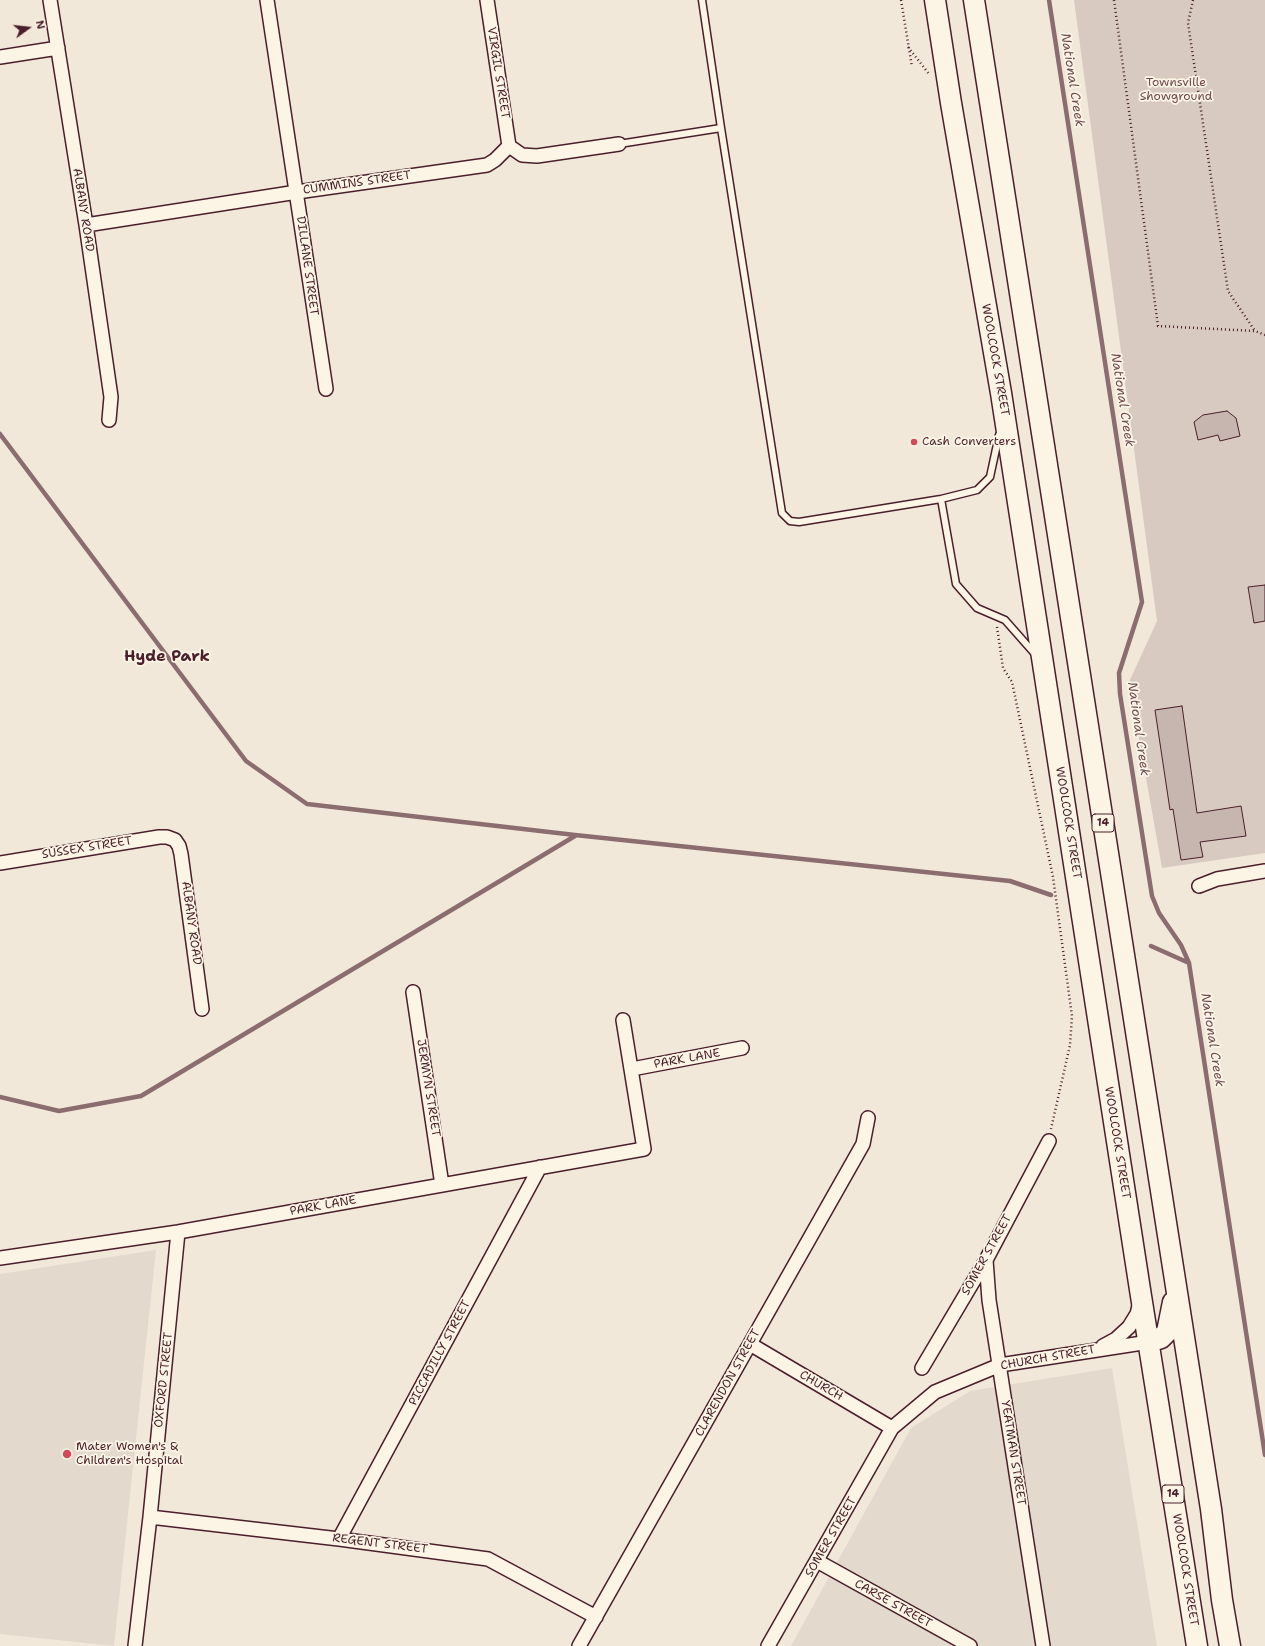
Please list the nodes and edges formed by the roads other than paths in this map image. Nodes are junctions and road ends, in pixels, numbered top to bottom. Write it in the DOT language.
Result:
graph roads {
  1 [pos="50,0"];
  2 [pos="267,0"];
  3 [pos="487,0"];
  4 [pos="702,0"];
  5 [pos="921,0"];
  6 [pos="935,0"];
  7 [pos="974,0"];
  8 [pos="58,48"];
  9 [pos="0,57"];
  10 [pos="951,103"];
  11 [pos="721,128"];
  12 [pos="618,144"];
  13 [pos="509,146"];
  14 [pos="297,192"];
  15 [pos="86,225"];
  16 [pos="326,389"];
  17 [pos="1001,393"];
  18 [pos="109,420"];
  19 [pos="941,500"];
  20 [pos="1044,666"];
  21 [pos="175,840"];
  22 [pos="0,863"];
  23 [pos="1265,871"];
  24 [pos="1199,886"];
  25 [pos="413,992"];
  26 [pos="202,1009"];
  27 [pos="623,1020"];
  28 [pos="742,1048"];
  29 [pos="632,1068"];
  30 [pos="868,1118"];
  31 [pos="1049,1141"];
  32 [pos="540,1167"];
  33 [pos="442,1185"];
  34 [pos="178,1232"];
  35 [pos="0,1258"];
  36 [pos="986,1260"];
  37 [pos="1176,1288"];
  38 [pos="1141,1296"];
  39 [pos="1149,1342"];
  40 [pos="750,1344"];
  41 [pos="1094,1350"];
  42 [pos="1000,1365"];
  43 [pos="922,1368"];
  44 [pos="892,1428"];
  45 [pos="150,1517"];
  46 [pos="339,1539"];
  47 [pos="817,1561"];
  48 [pos="596,1617"];
  49 [pos="135,1646"];
  50 [pos="579,1646"];
  51 [pos="768,1646"];
  52 [pos="970,1646"];
  53 [pos="1043,1646"];
  54 [pos="1197,1646"];
  55 [pos="1230,1646"];
  1 -- 8 [label="street, ALBANY ROAD"];
  2 -- 14 [label="street, DILLANE STREET"];
  3 -- 13 [label="street, VIRGIL STREET"];
  4 -- 11 [label="lane"];
  5 -- 10 [label="main road"];
  6 -- 10 [label="main road, WOOLCOCK STREET / 14"];
  7 -- 37 [label="main road, 14"];
  8 -- 9 [label="street"];
  8 -- 15 [label="street, ALBANY ROAD"];
  10 -- 17 [label="main road, WOOLCOCK STREET / 14"];
  11 -- 12 [label="lane"];
  11 -- 19 [label="lane"];
  12 -- 13 [label="street"];
  13 -- 14 [label="street, CUMMINS STREET"];
  14 -- 15 [label="street, CUMMINS STREET"];
  14 -- 16 [label="street, DILLANE STREET"];
  15 -- 18 [label="street, ALBANY ROAD"];
  17 -- 19 [label="lane"];
  17 -- 20 [label="main road, WOOLCOCK STREET / 14"];
  19 -- 20 [label="lane"];
  20 -- 38 [label="main road, WOOLCOCK STREET / 14"];
  21 -- 22 [label="street, SUSSEX STREET"];
  21 -- 26 [label="street, ALBANY ROAD"];
  23 -- 24 [label="street"];
  25 -- 33 [label="street, JERMYN STREET"];
  27 -- 29 [label="street"];
  28 -- 29 [label="street, PARK LANE"];
  29 -- 32 [label="street, PARK LANE"];
  30 -- 40 [label="street, CLARENDON STREET"];
  31 -- 36 [label="street, SOMER STREET"];
  32 -- 33 [label="street, PARK LANE"];
  32 -- 46 [label="street, PICCADILLY STREET"];
  33 -- 34 [label="street, PARK LANE"];
  34 -- 35 [label="street, PARK LANE"];
  34 -- 45 [label="street, OXFORD STREET"];
  36 -- 42 [label="street, YEATMAN STREET"];
  36 -- 43 [label="street, SOMER STREET"];
  37 -- 39 [label="main road"];
  37 -- 55 [label="main road, 14"];
  38 -- 39 [label="main road, WOOLCOCK STREET / 14"];
  38 -- 41 [label="street"];
  39 -- 41 [label="street, CHURCH STREET"];
  39 -- 54 [label="main road, WOOLCOCK STREET / 14"];
  40 -- 44 [label="street, CHURCH"];
  40 -- 48 [label="street, CLARENDON STREET"];
  41 -- 42 [label="street, CHURCH STREET"];
  42 -- 44 [label="street, CHURCH STREET"];
  42 -- 53 [label="street, YEATMAN STREET"];
  44 -- 47 [label="street, SOMER STREET"];
  45 -- 46 [label="street, REGENT STREET"];
  45 -- 49 [label="street, OXFORD STREET"];
  46 -- 48 [label="street, REGENT STREET"];
  47 -- 51 [label="street, SOMER STREET"];
  47 -- 52 [label="street, CARSE STREET"];
  48 -- 50 [label="street, CLARENDON STREET"];
}
